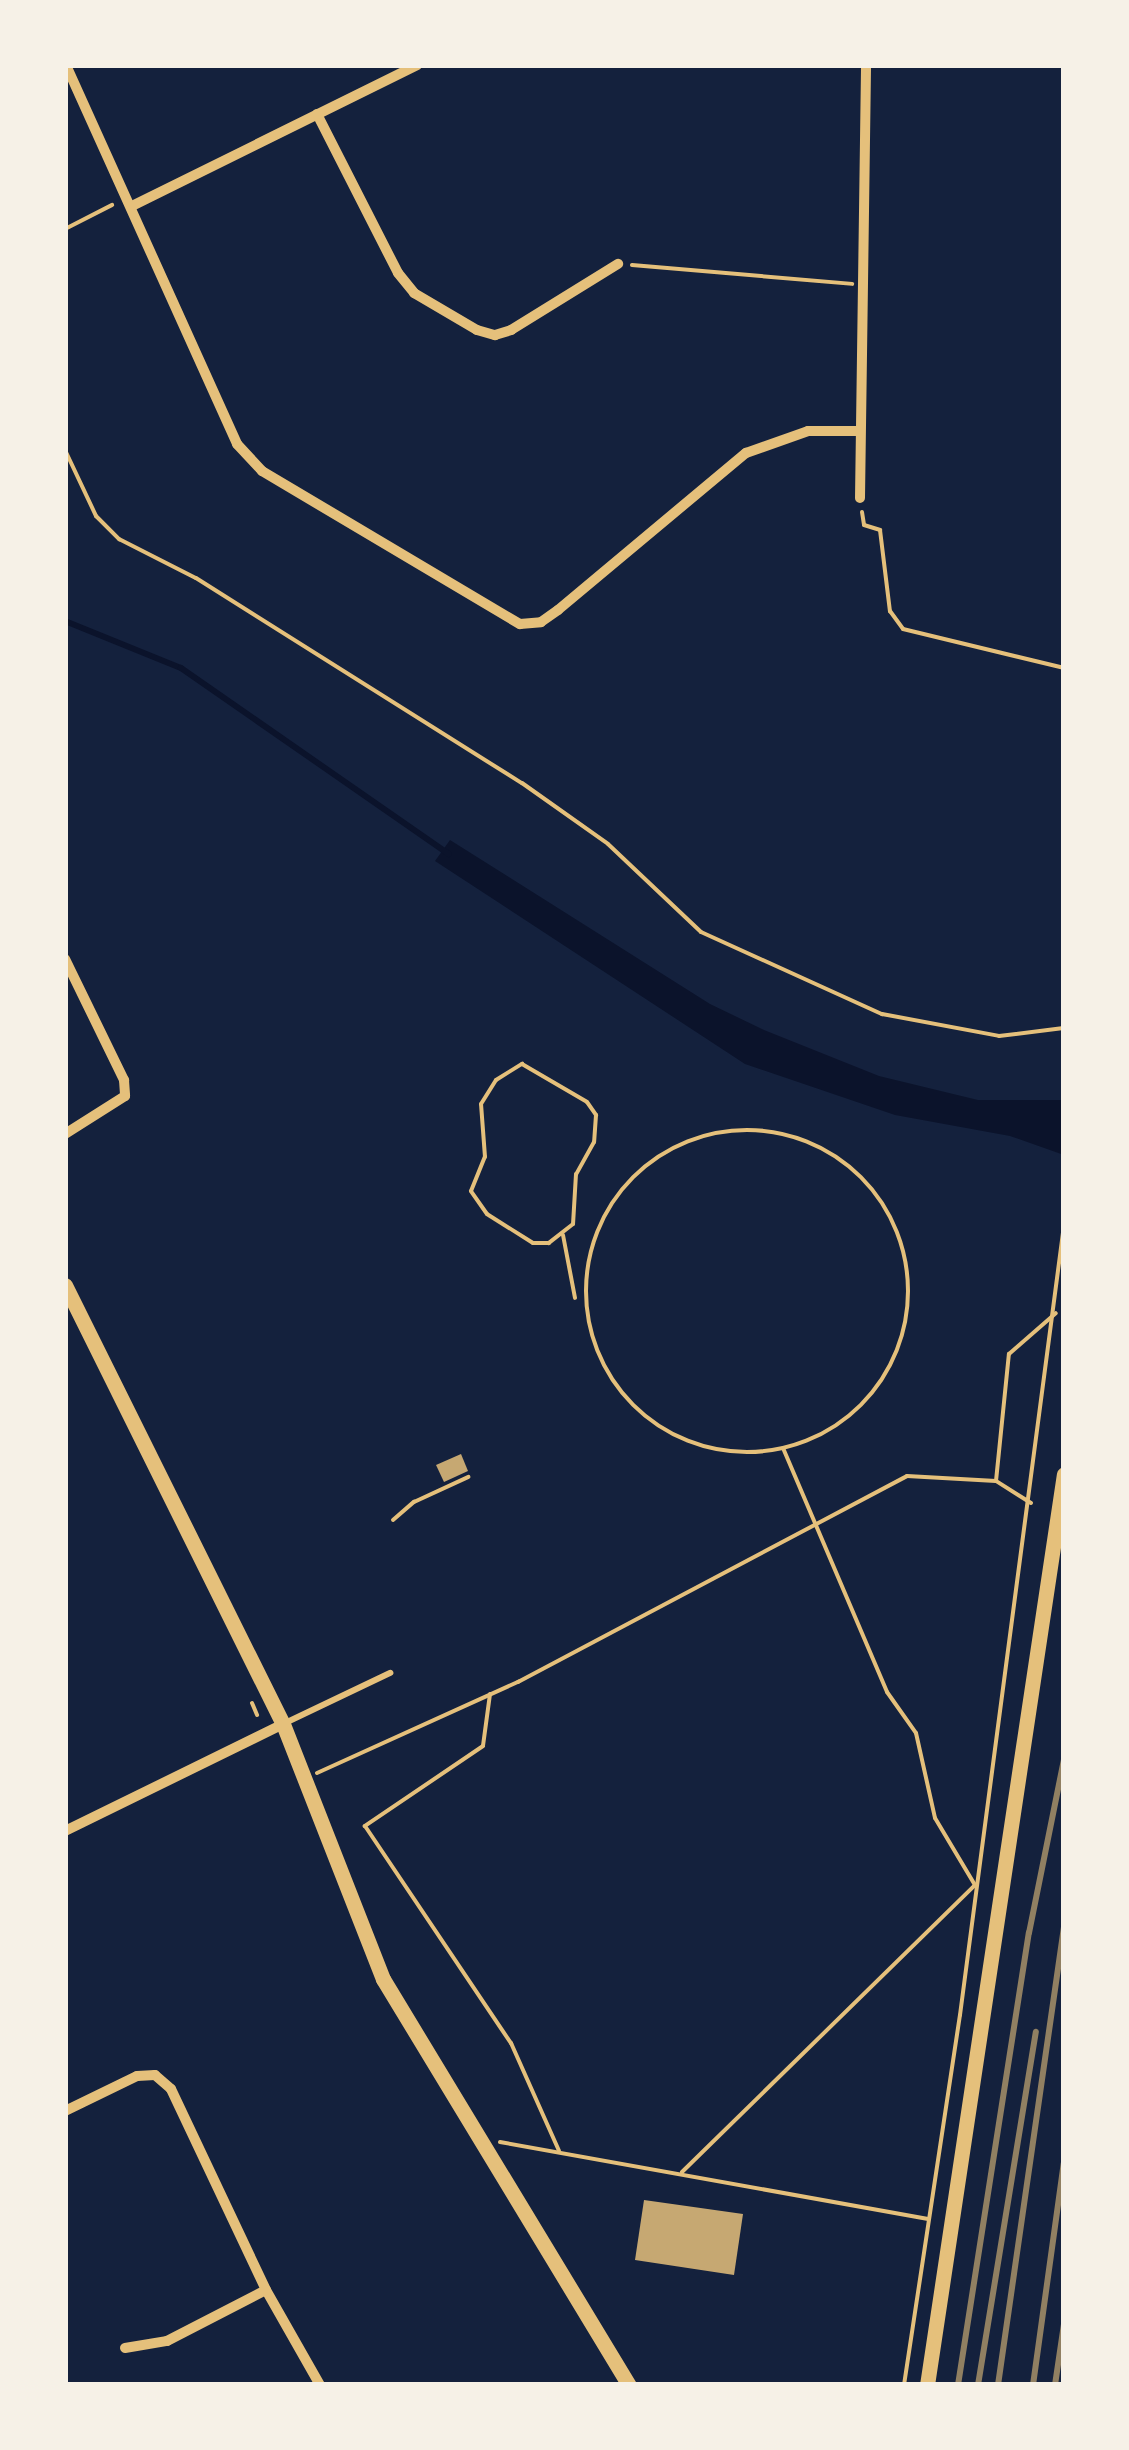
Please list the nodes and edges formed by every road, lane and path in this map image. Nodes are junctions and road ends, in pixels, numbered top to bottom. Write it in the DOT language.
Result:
graph roads {
  1 [pos="66,65"];
  2 [pos="417,65"];
  3 [pos="866,65"];
  4 [pos="317,114"];
  5 [pos="132,200"];
  6 [pos="65,230"];
  7 [pos="618,264"];
  8 [pos="866,286"];
  9 [pos="859,431"];
  10 [pos="65,450"];
  11 [pos="860,498"];
  12 [pos="1064,668"];
  13 [pos="65,959"];
  14 [pos="1064,1028"];
  15 [pos="65,1134"];
  16 [pos="1064,1226"];
  17 [pos="563,1235"];
  18 [pos="65,1285"];
  19 [pos="575,1298"];
  20 [pos="1056,1313"];
  21 [pos="784,1448"];
  22 [pos="1064,1474"];
  23 [pos="468,1477"];
  24 [pos="996,1481"];
  25 [pos="1031,1503"];
  26 [pos="393,1520"];
  27 [pos="818,1523"];
  28 [pos="390,1673"];
  29 [pos="490,1694"];
  30 [pos="283,1724"];
  31 [pos="304,1778"];
  32 [pos="65,1816"];
  33 [pos="68,1830"];
  34 [pos="975,1886"];
  35 [pos="65,2111"];
  36 [pos="480,2138"];
  37 [pos="559,2151"];
  38 [pos="680,2173"];
  39 [pos="928,2219"];
  40 [pos="266,2290"];
  41 [pos="125,2348"];
  42 [pos="320,2385"];
  43 [pos="629,2385"];
  44 [pos="904,2385"];
  45 [pos="926,2385"];
  1 -- 5 [label="street"];
  2 -- 4 [label="street"];
  3 -- 8 [label="street"];
  4 -- 5 [label="street"];
  4 -- 7 [label="street"];
  5 -- 6 [label="path"];
  5 -- 9 [label="street"];
  7 -- 8 [label="path"];
  8 -- 9 [label="street"];
  9 -- 11 [label="street"];
  10 -- 14 [label="path"];
  11 -- 12 [label="path"];
  13 -- 15 [label="street"];
  16 -- 20 [label="path"];
  17 -- 17 [label="path"];
  17 -- 19 [label="path"];
  18 -- 30 [label="street"];
  20 -- 24 [label="path"];
  20 -- 25 [label="path"];
  21 -- 21 [label="path"];
  21 -- 27 [label="path"];
  22 -- 45 [label="street"];
  23 -- 26 [label="path"];
  24 -- 25 [label="path"];
  24 -- 27 [label="path"];
  25 -- 34 [label="path"];
  27 -- 29 [label="path"];
  27 -- 34 [label="path"];
  28 -- 30 [label="lane"];
  29 -- 31 [label="path"];
  29 -- 37 [label="path"];
  30 -- 31 [label="street"];
  30 -- 33 [label="street"];
  31 -- 36 [label="street"];
  32 -- 33 [label="street"];
  34 -- 38 [label="path"];
  34 -- 39 [label="path"];
  35 -- 40 [label="street"];
  36 -- 37 [label="path"];
  36 -- 43 [label="street"];
  37 -- 38 [label="path"];
  38 -- 39 [label="path"];
  39 -- 44 [label="path"];
  40 -- 41 [label="street"];
  40 -- 42 [label="street"];
}
